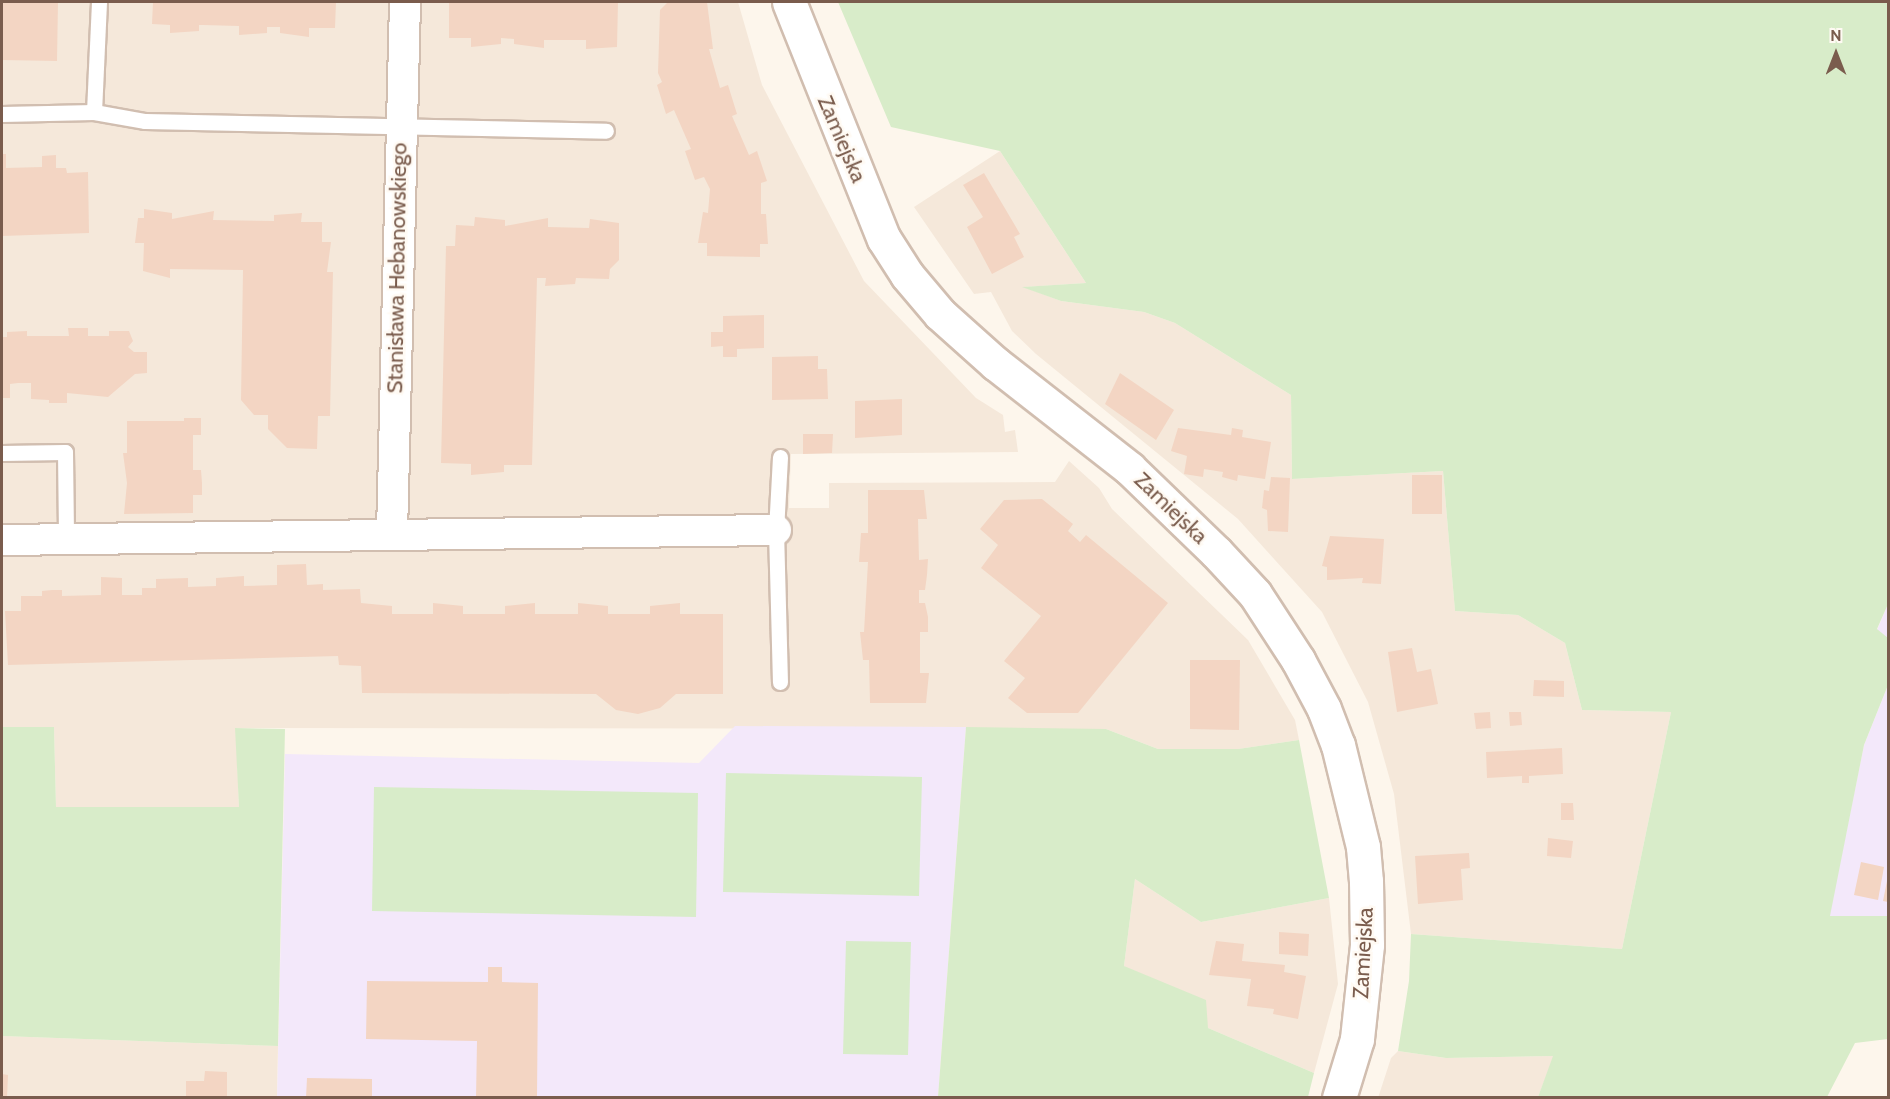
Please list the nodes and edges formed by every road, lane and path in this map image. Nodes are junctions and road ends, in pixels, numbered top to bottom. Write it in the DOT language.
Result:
graph roads {
  1 [pos="99,2"];
  2 [pos="405,2"];
  3 [pos="789,2"];
  4 [pos="94,112"];
  5 [pos="2,114"];
  6 [pos="400,126"];
  7 [pos="606,131"];
  8 [pos="2,453"];
  9 [pos="780,457"];
  10 [pos="776,530"];
  11 [pos="392,534"];
  12 [pos="66,539"];
  13 [pos="2,540"];
  14 [pos="780,682"];
  15 [pos="1339,1098"];
  1 -- 4 [label="lane"];
  2 -- 6 [label="street, Stanisława Hebanowskiego"];
  3 -- 15 [label="street, Zamiejska"];
  4 -- 5 [label="lane"];
  4 -- 6 [label="lane"];
  6 -- 7 [label="lane"];
  6 -- 11 [label="street, Stanisława Hebanowskiego"];
  8 -- 12 [label="lane"];
  9 -- 10 [label="lane"];
  10 -- 11 [label="street"];
  10 -- 14 [label="lane"];
  11 -- 12 [label="street"];
  12 -- 13 [label="street"];
}
